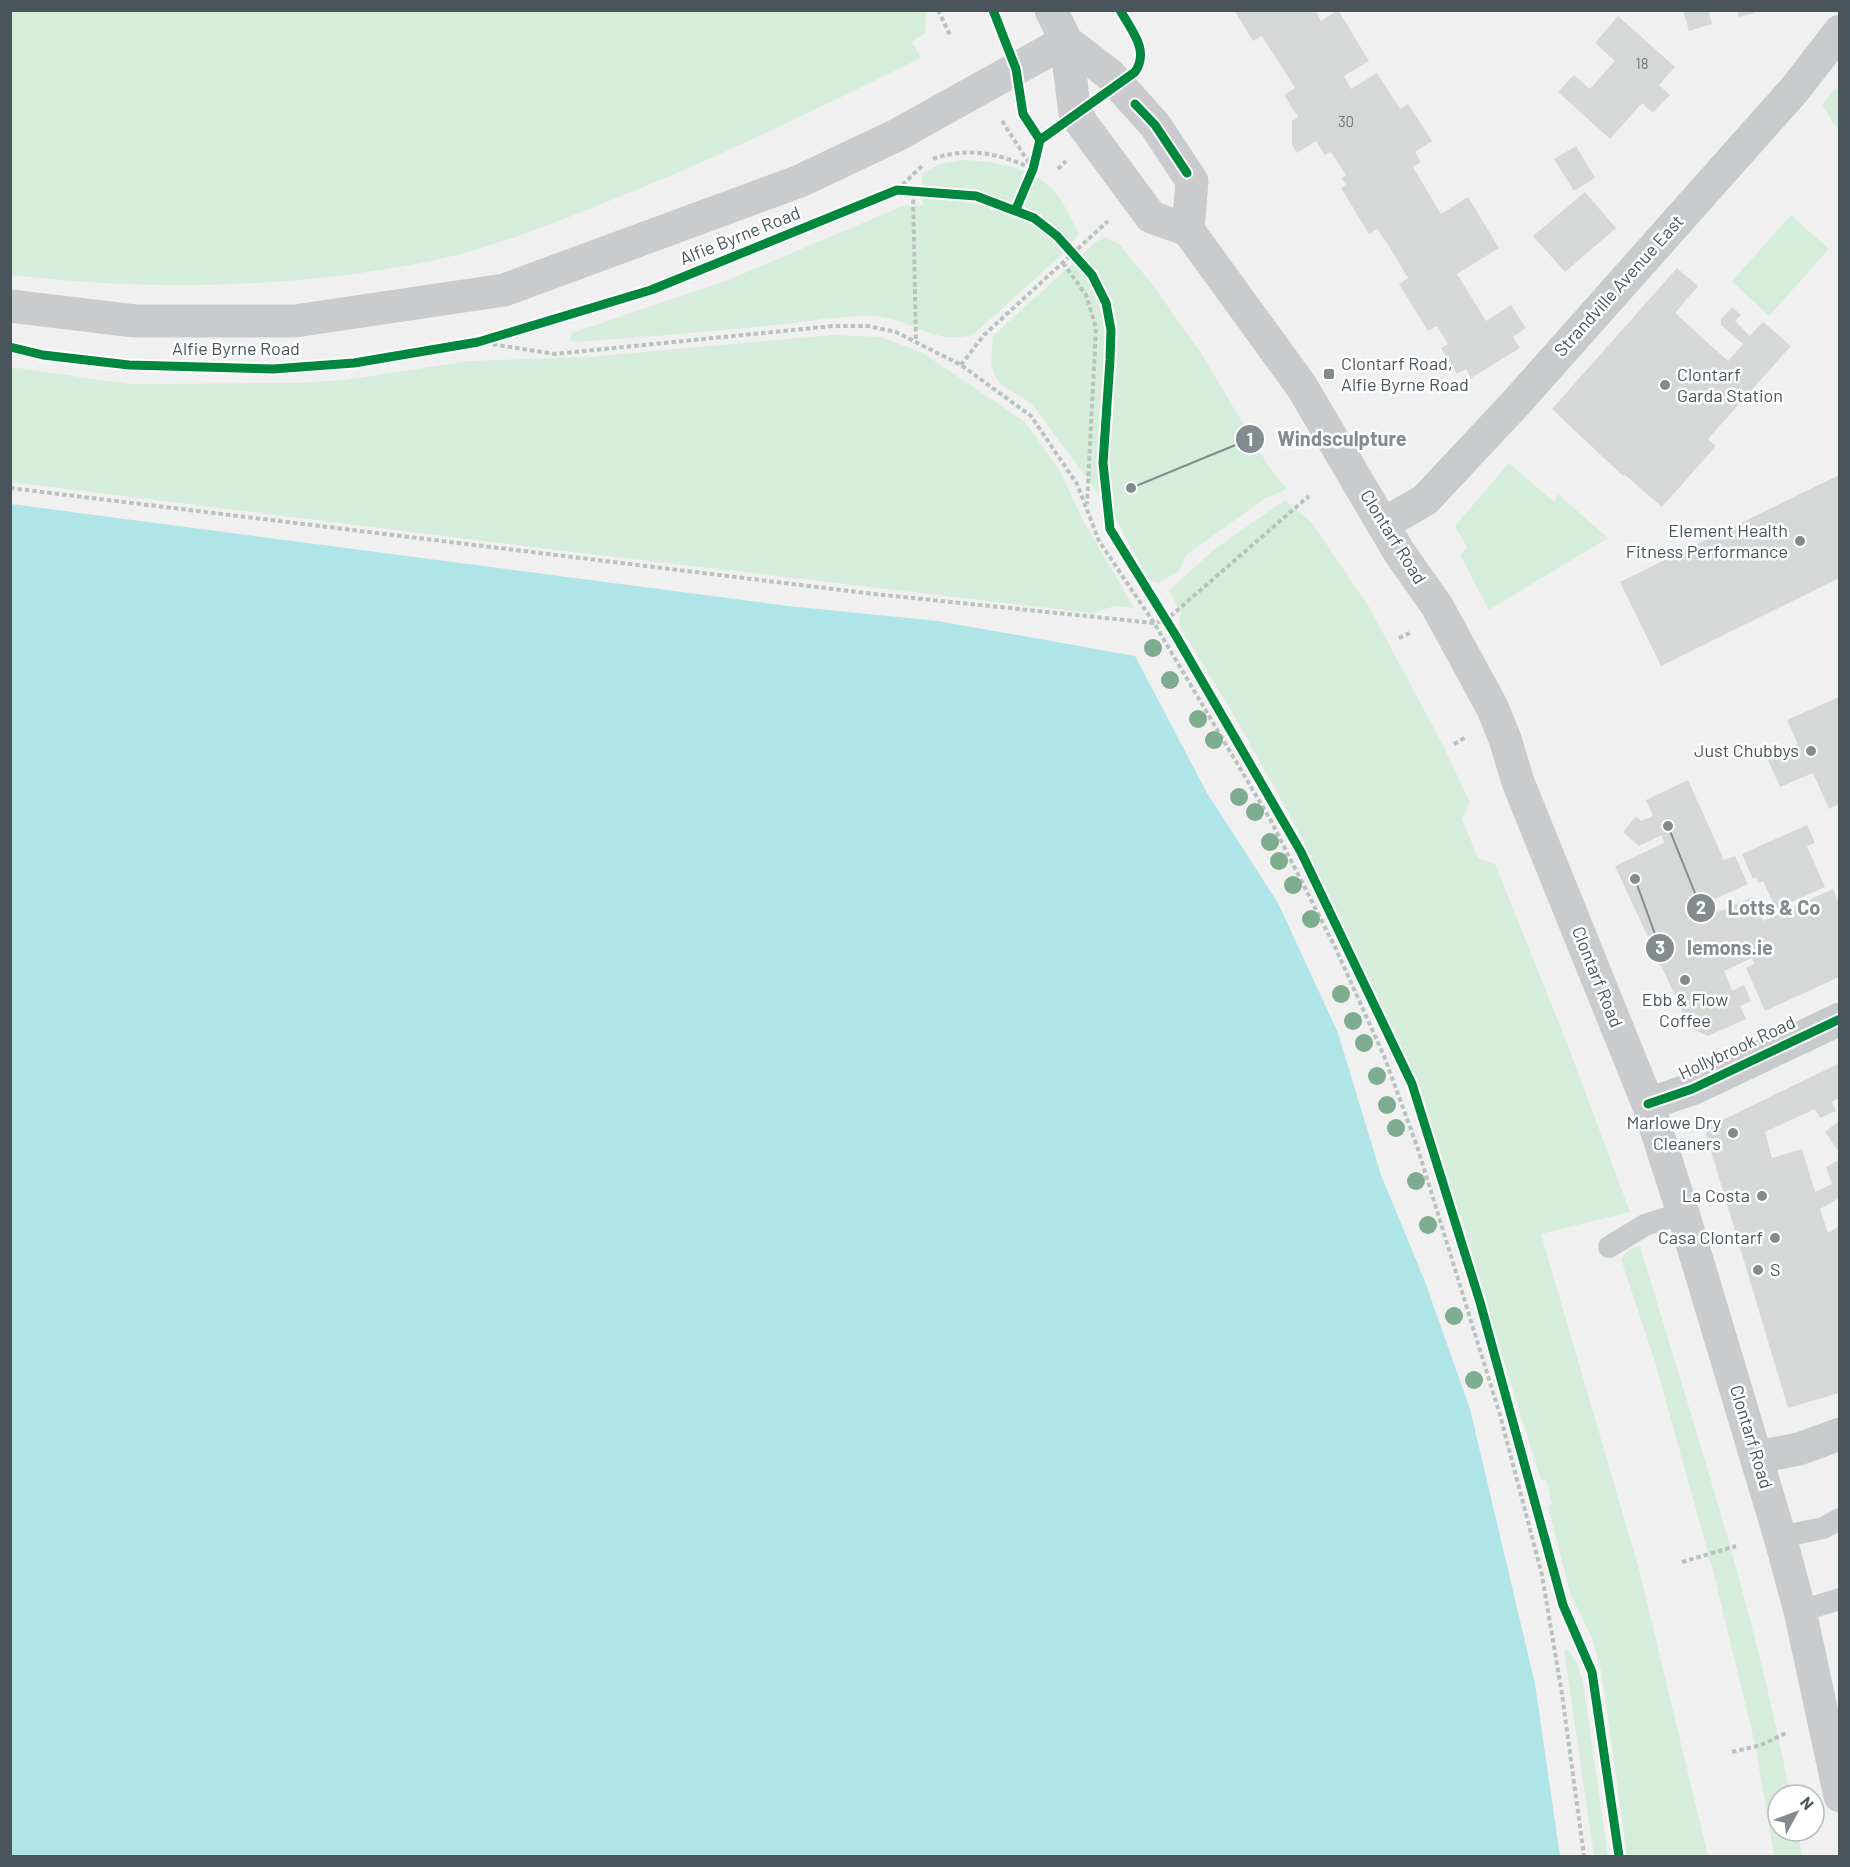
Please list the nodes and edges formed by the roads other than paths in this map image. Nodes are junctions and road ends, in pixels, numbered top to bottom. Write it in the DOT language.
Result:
graph roads {
  1 [pos="1051,10"];
  2 [pos="1839,31"];
  3 [pos="1066,41"];
  4 [pos="1188,230"];
  5 [pos="10,306"];
  6 [pos="1383,524"];
  7 [pos="1839,1019"];
  8 [pos="1648,1104"];
  9 [pos="1683,1213"];
  10 [pos="1609,1247"];
  11 [pos="1839,1434"];
  12 [pos="1757,1457"];
  13 [pos="1839,1519"];
  14 [pos="1780,1538"];
  15 [pos="1839,1599"];
  16 [pos="1800,1611"];
  17 [pos="1839,1796"];
  1 -- 3 [label="main road"];
  2 -- 6 [label="street, Strandville Avenue East"];
  3 -- 4 [label="main road"];
  3 -- 4 [label="main road"];
  3 -- 5 [label="main road, Alfie Byrne Road"];
  4 -- 6 [label="main road, Clontarf Road"];
  6 -- 8 [label="main road, Clontarf Road"];
  7 -- 8 [label="street, Hollybrook Road"];
  8 -- 9 [label="main road, Clontarf Road"];
  9 -- 10 [label="lane"];
  9 -- 12 [label="main road, Clontarf Road"];
  11 -- 12 [label="street"];
  12 -- 14 [label="main road, Clontarf Road"];
  13 -- 14 [label="lane"];
  14 -- 16 [label="main road, Clontarf Road"];
  15 -- 16 [label="lane"];
  16 -- 17 [label="main road, Clontarf Road"];
}
